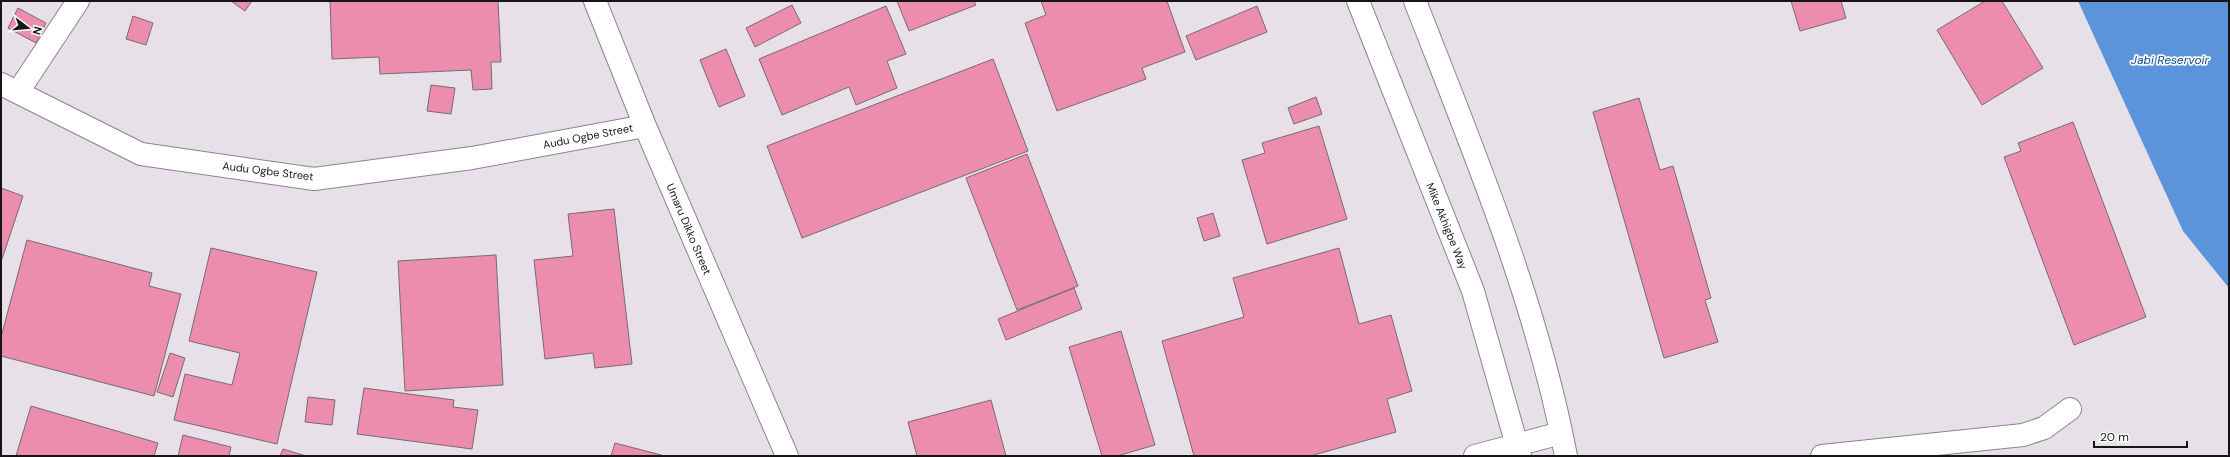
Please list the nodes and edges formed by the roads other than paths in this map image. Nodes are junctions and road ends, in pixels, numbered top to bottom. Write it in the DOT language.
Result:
graph roads {
  1 [pos="78,1"];
  2 [pos="595,1"];
  3 [pos="1358,1"];
  4 [pos="1415,1"];
  5 [pos="9,88"];
  6 [pos="645,126"];
  7 [pos="2070,410"];
  8 [pos="1561,433"];
  9 [pos="1518,450"];
  10 [pos="787,456"];
  11 [pos="1475,456"];
  12 [pos="1566,456"];
  13 [pos="1822,456"];
  1 -- 5 [label="street"];
  2 -- 6 [label="street, Umaru Dikko Street"];
  3 -- 9 [label="street, Mike Akhigbe Way"];
  4 -- 8 [label="street"];
  5 -- 6 [label="street, Audu Ogbe Street"];
  6 -- 10 [label="street, Umaru Dikko Street"];
  7 -- 13 [label="street"];
  8 -- 9 [label="street"];
  8 -- 12 [label="street"];
  9 -- 11 [label="street"];
}
